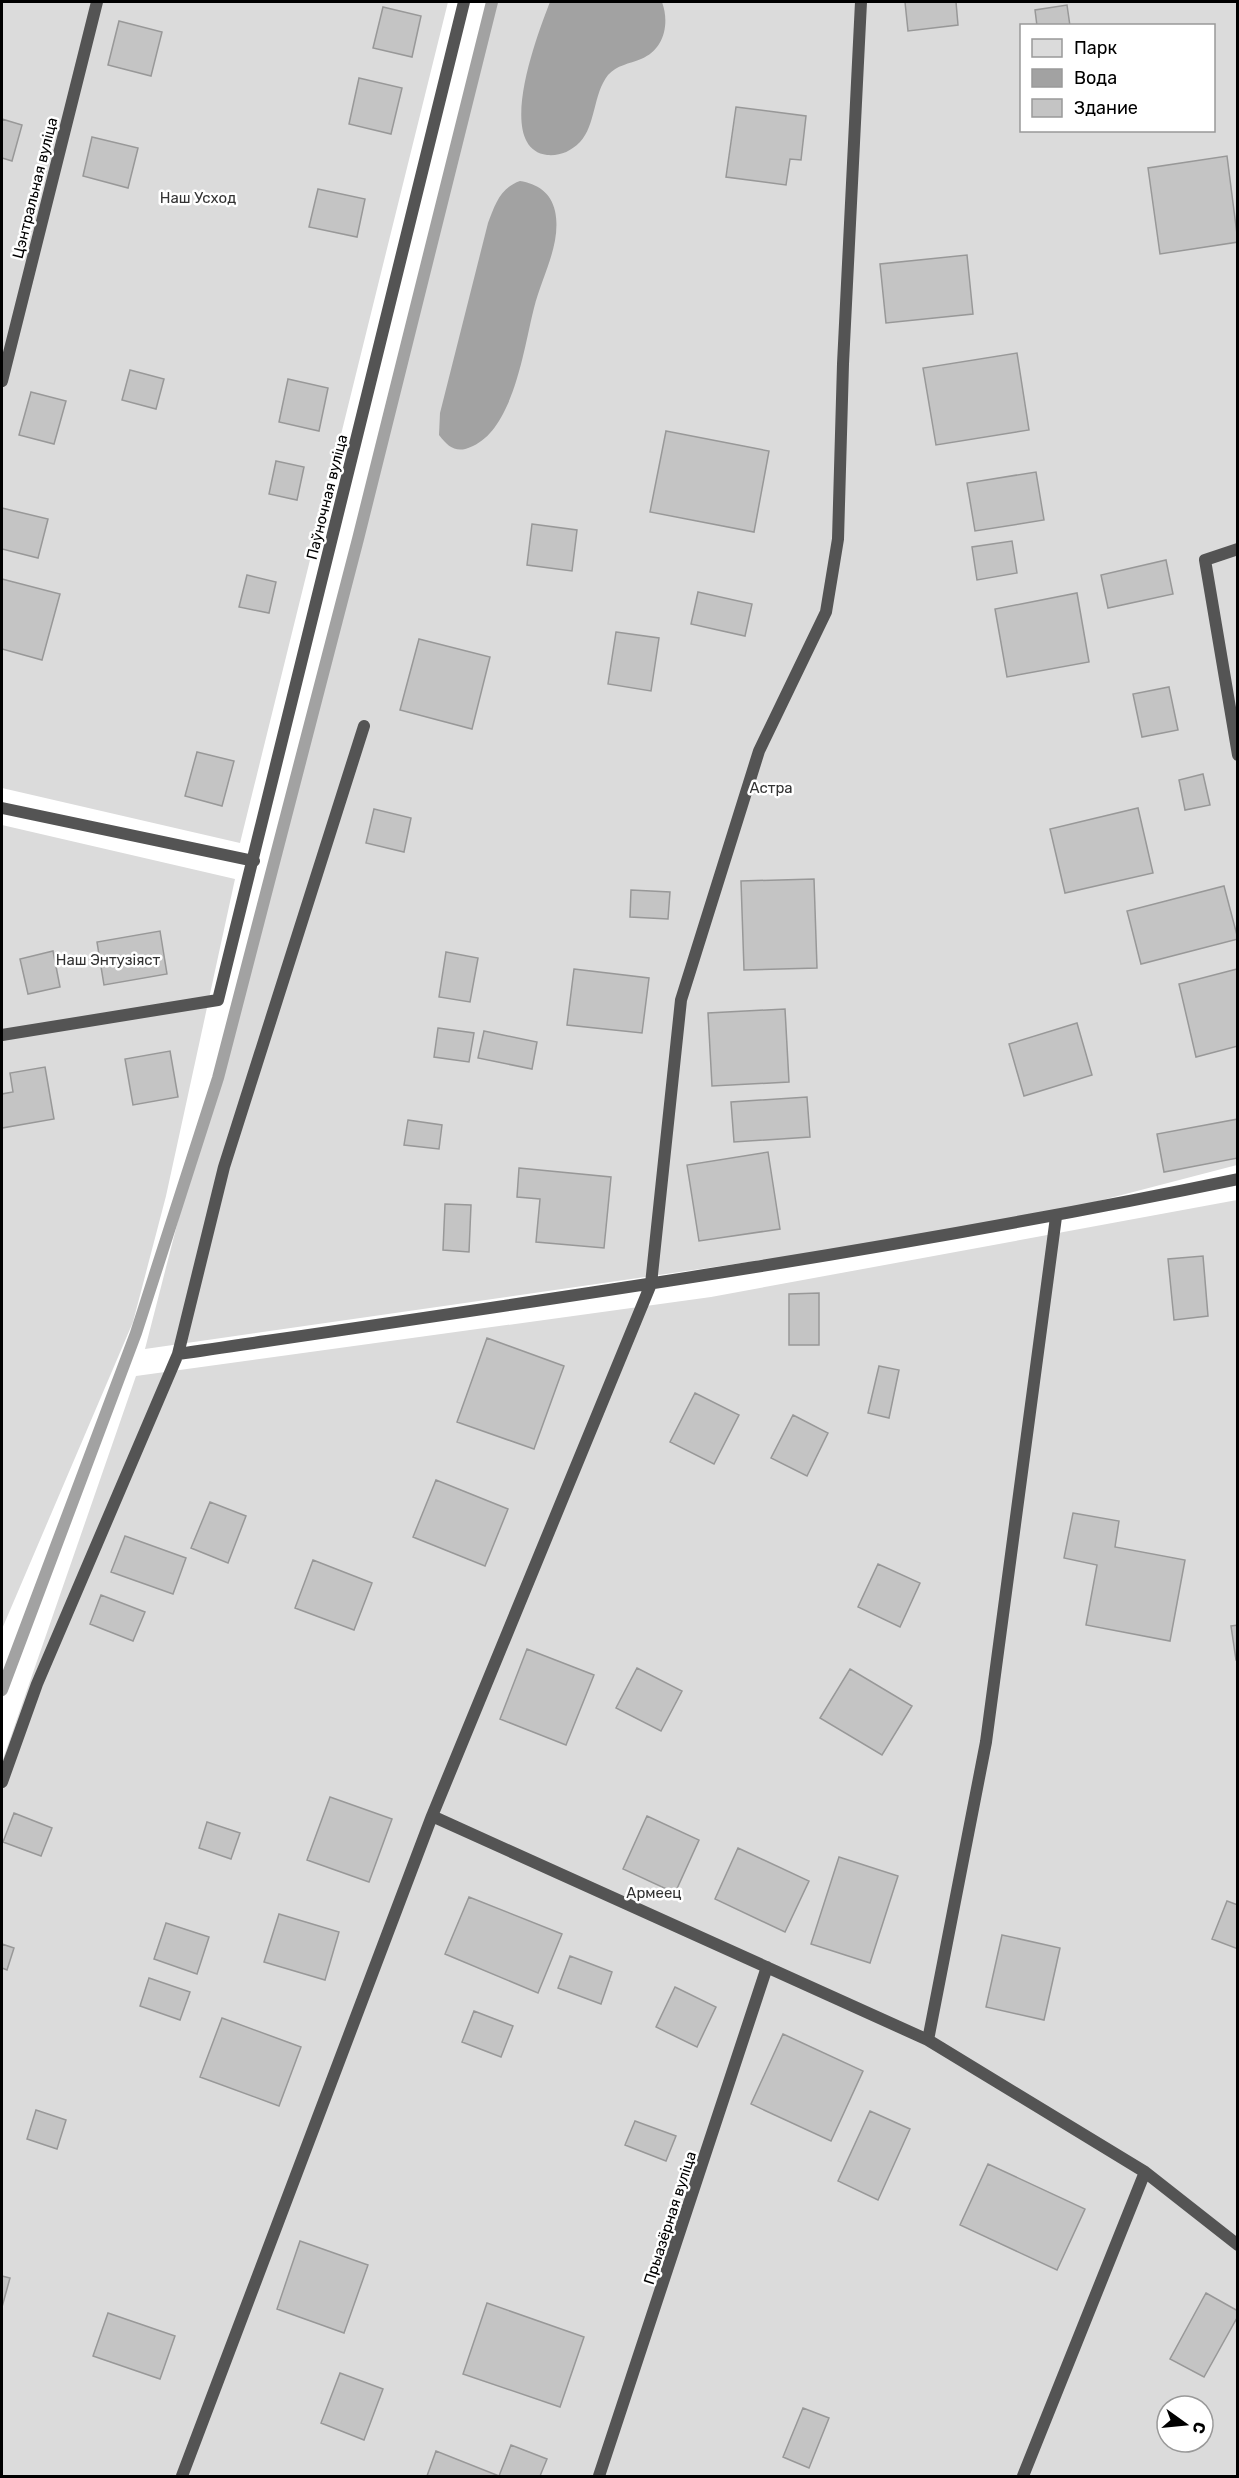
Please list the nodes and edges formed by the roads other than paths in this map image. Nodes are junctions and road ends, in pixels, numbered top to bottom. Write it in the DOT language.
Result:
graph roads {
  1 [pos="97,2"];
  2 [pos="464,2"];
  3 [pos="861,2"];
  4 [pos="2,381"];
  5 [pos="1238,549"];
  6 [pos="364,726"];
  7 [pos="1238,755"];
  8 [pos="2,808"];
  9 [pos="254,861"];
  10 [pos="2,1035"];
  11 [pos="1238,1179"];
  12 [pos="1056,1217"];
  13 [pos="651,1284"];
  14 [pos="178,1354"];
  15 [pos="2,1782"];
  16 [pos="432,1816"];
  17 [pos="767,1968"];
  18 [pos="928,2040"];
  19 [pos="1145,2172"];
  20 [pos="1238,2245"];
  21 [pos="182,2476"];
  22 [pos="599,2476"];
  23 [pos="1023,2476"];
  1 -- 4 [label="lane, Цэнтральная вуліца"];
  2 -- 9 [label="lane, Паўночная вуліца"];
  3 -- 13 [label="lane"];
  5 -- 7 [label="lane"];
  6 -- 14 [label="lane"];
  8 -- 9 [label="lane"];
  9 -- 10 [label="lane, Паўночная вуліца"];
  11 -- 12 [label="lane"];
  12 -- 13 [label="lane"];
  12 -- 18 [label="lane"];
  13 -- 14 [label="lane"];
  13 -- 16 [label="lane"];
  14 -- 15 [label="lane"];
  16 -- 17 [label="lane"];
  16 -- 21 [label="lane"];
  17 -- 18 [label="lane"];
  17 -- 22 [label="lane, Прыазёрная вуліца"];
  18 -- 19 [label="lane"];
  19 -- 20 [label="lane"];
  19 -- 23 [label="lane"];
}
